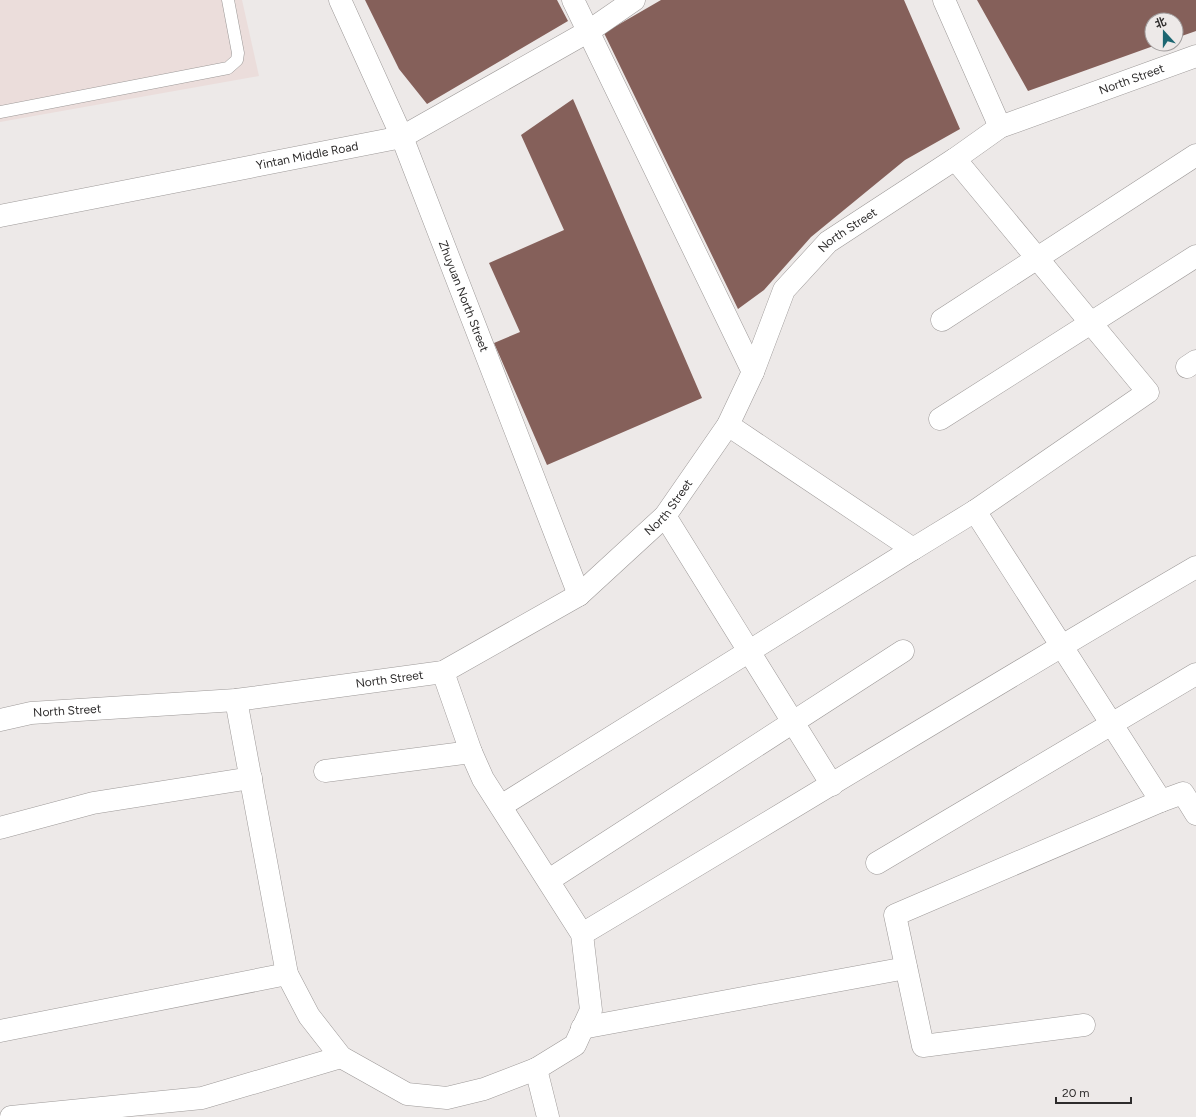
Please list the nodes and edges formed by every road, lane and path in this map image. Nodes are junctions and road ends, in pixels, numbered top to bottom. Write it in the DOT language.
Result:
graph roads {
  1 [pos="228,0"];
  2 [pos="340,0"];
  3 [pos="574,0"];
  4 [pos="634,0"];
  5 [pos="944,0"];
  6 [pos="589,30"];
  7 [pos="1196,56"];
  8 [pos="0,112"];
  9 [pos="1000,127"];
  10 [pos="402,138"];
  11 [pos="1196,155"];
  12 [pos="955,159"];
  13 [pos="0,216"];
  14 [pos="1196,256"];
  15 [pos="1038,258"];
  16 [pos="942,320"];
  17 [pos="1091,323"];
  18 [pos="753,372"];
  19 [pos="940,419"];
  20 [pos="728,425"];
  21 [pos="975,510"];
  22 [pos="665,516"];
  23 [pos="913,549"];
  24 [pos="1196,568"];
  25 [pos="579,596"];
  26 [pos="1061,646"];
  27 [pos="748,650"];
  28 [pos="903,651"];
  29 [pos="443,672"];
  30 [pos="1196,674"];
  31 [pos="236,700"];
  32 [pos="0,720"];
  33 [pos="793,722"];
  34 [pos="1111,724"];
  35 [pos="471,752"];
  36 [pos="325,772"];
  37 [pos="251,778"];
  38 [pos="832,785"];
  39 [pos="1190,789"];
  40 [pos="1161,801"];
  41 [pos="501,806"];
  42 [pos="1196,814"];
  43 [pos="0,828"];
  44 [pos="877,863"];
  45 [pos="549,880"];
  46 [pos="582,934"];
  47 [pos="906,968"];
  48 [pos="287,974"];
  49 [pos="1084,1025"];
  50 [pos="582,1028"];
  51 [pos="0,1031"];
  52 [pos="341,1057"];
  53 [pos="536,1069"];
  54 [pos="11,1117"];
  55 [pos="548,1117"];
  1 -- 8 [label="lane"];
  2 -- 10 [label="street, Zhuyuan North Street"];
  3 -- 6 [label="street"];
  4 -- 6 [label="street, Yintan Middle Road"];
  5 -- 9 [label="street"];
  6 -- 10 [label="street, Yintan Middle Road"];
  6 -- 18 [label="street"];
  7 -- 9 [label="street, North Street"];
  9 -- 12 [label="street, North Street"];
  10 -- 13 [label="street, Yintan Middle Road"];
  10 -- 25 [label="street, Zhuyuan North Street"];
  11 -- 15 [label="street"];
  12 -- 15 [label="street"];
  12 -- 18 [label="street, North Street"];
  14 -- 17 [label="street"];
  15 -- 16 [label="street"];
  15 -- 17 [label="street"];
  17 -- 19 [label="street"];
  17 -- 21 [label="street"];
  18 -- 20 [label="street, North Street"];
  20 -- 22 [label="street, North Street"];
  20 -- 23 [label="street"];
  21 -- 23 [label="street"];
  21 -- 26 [label="street"];
  22 -- 25 [label="street, North Street"];
  22 -- 27 [label="street"];
  23 -- 27 [label="street"];
  24 -- 26 [label="street"];
  25 -- 29 [label="street, North Street"];
  26 -- 34 [label="street"];
  26 -- 38 [label="street"];
  27 -- 33 [label="street"];
  27 -- 41 [label="street"];
  28 -- 33 [label="street"];
  29 -- 31 [label="street, North Street"];
  29 -- 35 [label="street"];
  30 -- 34 [label="street"];
  31 -- 32 [label="street, North Street"];
  31 -- 37 [label="street"];
  33 -- 38 [label="street"];
  33 -- 45 [label="street"];
  34 -- 40 [label="street"];
  34 -- 44 [label="street"];
  35 -- 36 [label="street"];
  35 -- 41 [label="street"];
  37 -- 43 [label="street"];
  37 -- 48 [label="street"];
  38 -- 46 [label="street"];
  39 -- 40 [label="street"];
  39 -- 42 [label="street"];
  40 -- 47 [label="street"];
  41 -- 45 [label="street"];
  45 -- 46 [label="street"];
  46 -- 50 [label="street"];
  47 -- 49 [label="street"];
  47 -- 50 [label="street"];
  48 -- 51 [label="street"];
  48 -- 52 [label="street"];
  50 -- 53 [label="street"];
  52 -- 53 [label="street"];
  52 -- 54 [label="street"];
  53 -- 55 [label="street"];
}
